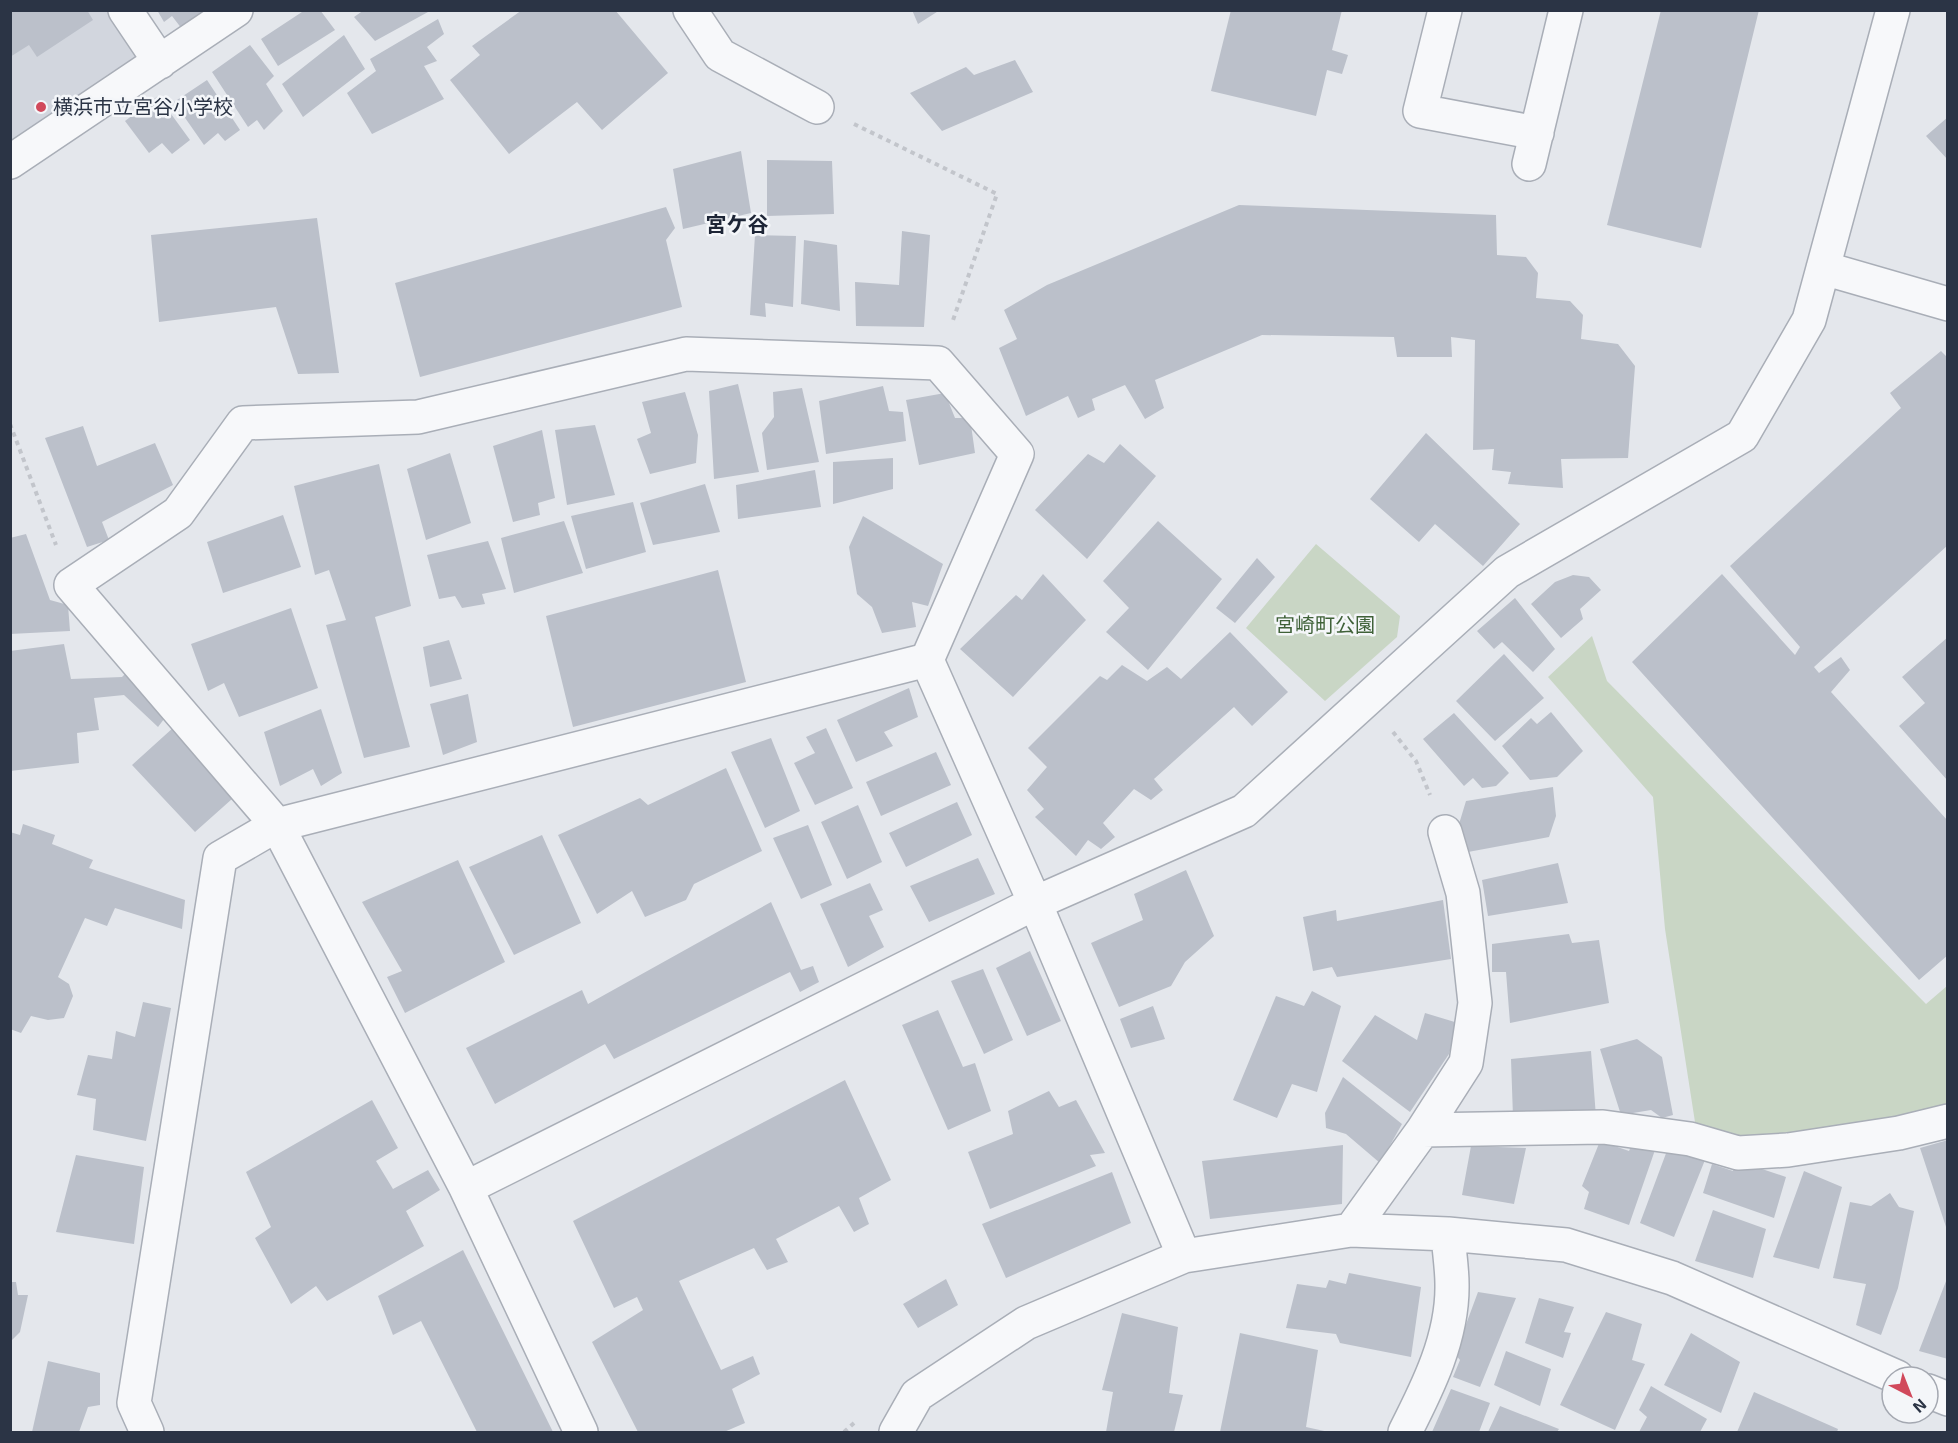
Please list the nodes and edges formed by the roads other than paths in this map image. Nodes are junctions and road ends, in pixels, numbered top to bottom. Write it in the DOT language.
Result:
graph roads {
  1 [pos="125,10"];
  2 [pos="236,10"];
  3 [pos="690,10"];
  4 [pos="1445,10"];
  5 [pos="1566,10"];
  6 [pos="1893,10"];
  7 [pos="160,62"];
  8 [pos="817,107"];
  9 [pos="10,162"];
  10 [pos="1823,268"];
  11 [pos="1947,304"];
  12 [pos="927,660"];
  13 [pos="277,825"];
  14 [pos="1445,832"];
  15 [pos="1035,903"];
  16 [pos="1947,1121"];
  17 [pos="1423,1130"];
  18 [pos="466,1188"];
  19 [pos="1352,1230"];
  20 [pos="1448,1234"];
  21 [pos="1184,1256"];
  22 [pos="1880,1370"];
  23 [pos="147,1432"];
  24 [pos="581,1432"];
  25 [pos="896,1432"];
  26 [pos="1405,1432"];
  1 -- 7 [label="street"];
  2 -- 7 [label="street"];
  3 -- 8 [label="street"];
  4 -- 5 [label="street"];
  6 -- 10 [label="street"];
  7 -- 9 [label="street"];
  10 -- 11 [label="street"];
  10 -- 15 [label="street"];
  12 -- 13 [label="street"];
  12 -- 13 [label="street"];
  12 -- 15 [label="street"];
  13 -- 18 [label="street"];
  13 -- 23 [label="street"];
  14 -- 17 [label="street"];
  15 -- 18 [label="street"];
  15 -- 21 [label="street"];
  16 -- 17 [label="street"];
  17 -- 19 [label="street"];
  18 -- 24 [label="street"];
  19 -- 20 [label="street"];
  19 -- 21 [label="street"];
  20 -- 22 [label="street"];
  20 -- 26 [label="street"];
  21 -- 25 [label="street"];
}
